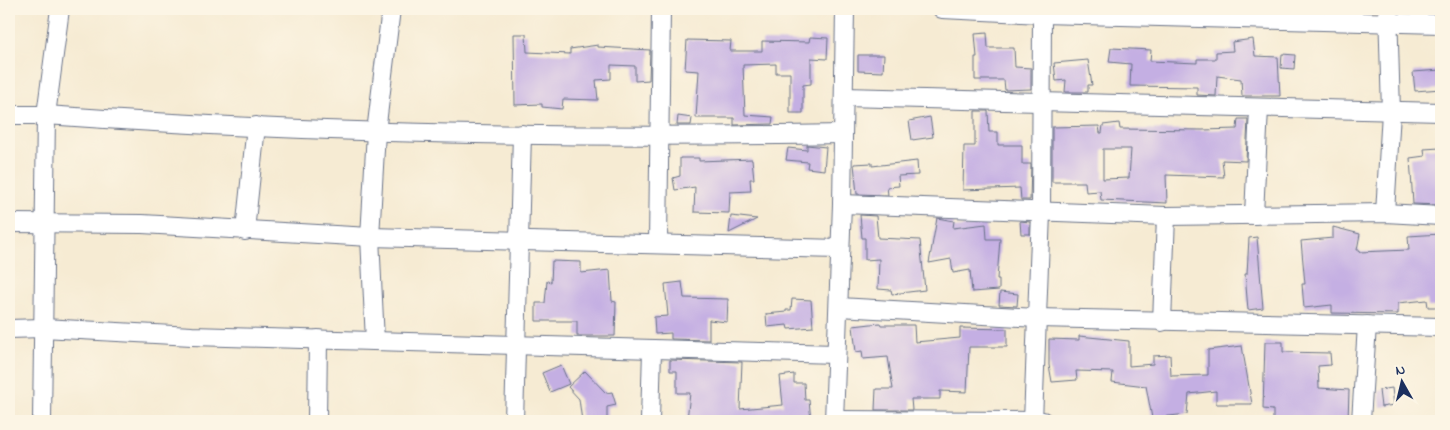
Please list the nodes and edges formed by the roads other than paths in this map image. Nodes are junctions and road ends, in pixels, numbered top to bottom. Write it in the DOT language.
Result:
graph roads {
  1 [pos="60,9"];
  2 [pos="391,9"];
  3 [pos="662,9"];
  4 [pos="844,9"];
  5 [pos="942,9"];
  6 [pos="1121,12"];
  7 [pos="1042,14"];
  8 [pos="1388,16"];
  9 [pos="1441,24"];
  10 [pos="844,97"];
  11 [pos="1041,101"];
  12 [pos="1259,108"];
  13 [pos="1391,112"];
  14 [pos="1441,112"];
  15 [pos="9,115"];
  16 [pos="46,115"];
  17 [pos="256,126"];
  18 [pos="376,132"];
  19 [pos="522,134"];
  20 [pos="842,134"];
  21 [pos="661,137"];
  22 [pos="842,204"];
  23 [pos="1041,212"];
  24 [pos="1385,213"];
  25 [pos="1254,215"];
  26 [pos="1166,216"];
  27 [pos="1441,216"];
  28 [pos="44,222"];
  29 [pos="9,224"];
  30 [pos="245,231"];
  31 [pos="370,237"];
  32 [pos="518,240"];
  33 [pos="658,243"];
  34 [pos="839,249"];
  35 [pos="838,307"];
  36 [pos="1037,318"];
  37 [pos="1162,322"];
  38 [pos="1367,325"];
  39 [pos="1441,327"];
  40 [pos="43,328"];
  41 [pos="9,329"];
  42 [pos="318,339"];
  43 [pos="375,341"];
  44 [pos="516,346"];
  45 [pos="652,350"];
  46 [pos="836,354"];
  47 [pos="42,421"];
  48 [pos="317,421"];
  49 [pos="514,421"];
  50 [pos="650,421"];
  51 [pos="834,421"];
  52 [pos="1034,421"];
  53 [pos="1044,421"];
  54 [pos="1361,421"];
  1 -- 16 [label="street"];
  2 -- 18 [label="street"];
  3 -- 21 [label="street"];
  4 -- 10 [label="street"];
  5 -- 7 [label="street"];
  6 -- 7 [label="street"];
  6 -- 8 [label="street"];
  7 -- 11 [label="street"];
  8 -- 9 [label="street"];
  8 -- 13 [label="street"];
  10 -- 11 [label="street"];
  10 -- 20 [label="street"];
  11 -- 12 [label="street"];
  11 -- 23 [label="street"];
  12 -- 13 [label="street"];
  12 -- 25 [label="street"];
  13 -- 14 [label="street"];
  13 -- 24 [label="street"];
  15 -- 16 [label="street"];
  16 -- 17 [label="street"];
  16 -- 28 [label="street"];
  17 -- 18 [label="street"];
  17 -- 30 [label="street"];
  18 -- 19 [label="street"];
  18 -- 31 [label="street"];
  19 -- 21 [label="street"];
  19 -- 32 [label="street"];
  20 -- 21 [label="street"];
  20 -- 22 [label="street"];
  21 -- 33 [label="street"];
  22 -- 23 [label="street"];
  22 -- 34 [label="street"];
  23 -- 26 [label="street"];
  23 -- 36 [label="street"];
  24 -- 25 [label="street"];
  24 -- 27 [label="street"];
  25 -- 26 [label="street"];
  26 -- 37 [label="street"];
  28 -- 29 [label="street"];
  28 -- 30 [label="street"];
  28 -- 40 [label="street"];
  30 -- 31 [label="street"];
  31 -- 32 [label="street"];
  31 -- 43 [label="street"];
  32 -- 33 [label="street"];
  32 -- 44 [label="street"];
  33 -- 34 [label="street"];
  34 -- 35 [label="street"];
  35 -- 36 [label="street"];
  35 -- 46 [label="street"];
  36 -- 37 [label="street"];
  36 -- 52 [label="street"];
  37 -- 38 [label="street"];
  38 -- 39 [label="street"];
  38 -- 54 [label="street"];
  40 -- 41 [label="street"];
  40 -- 42 [label="street"];
  40 -- 47 [label="street"];
  42 -- 43 [label="street"];
  42 -- 48 [label="street"];
  43 -- 44 [label="street"];
  44 -- 45 [label="street"];
  44 -- 49 [label="street"];
  45 -- 46 [label="street"];
  45 -- 50 [label="street"];
  46 -- 51 [label="street"];
  51 -- 52 [label="street"];
  52 -- 53 [label="street"];
}
